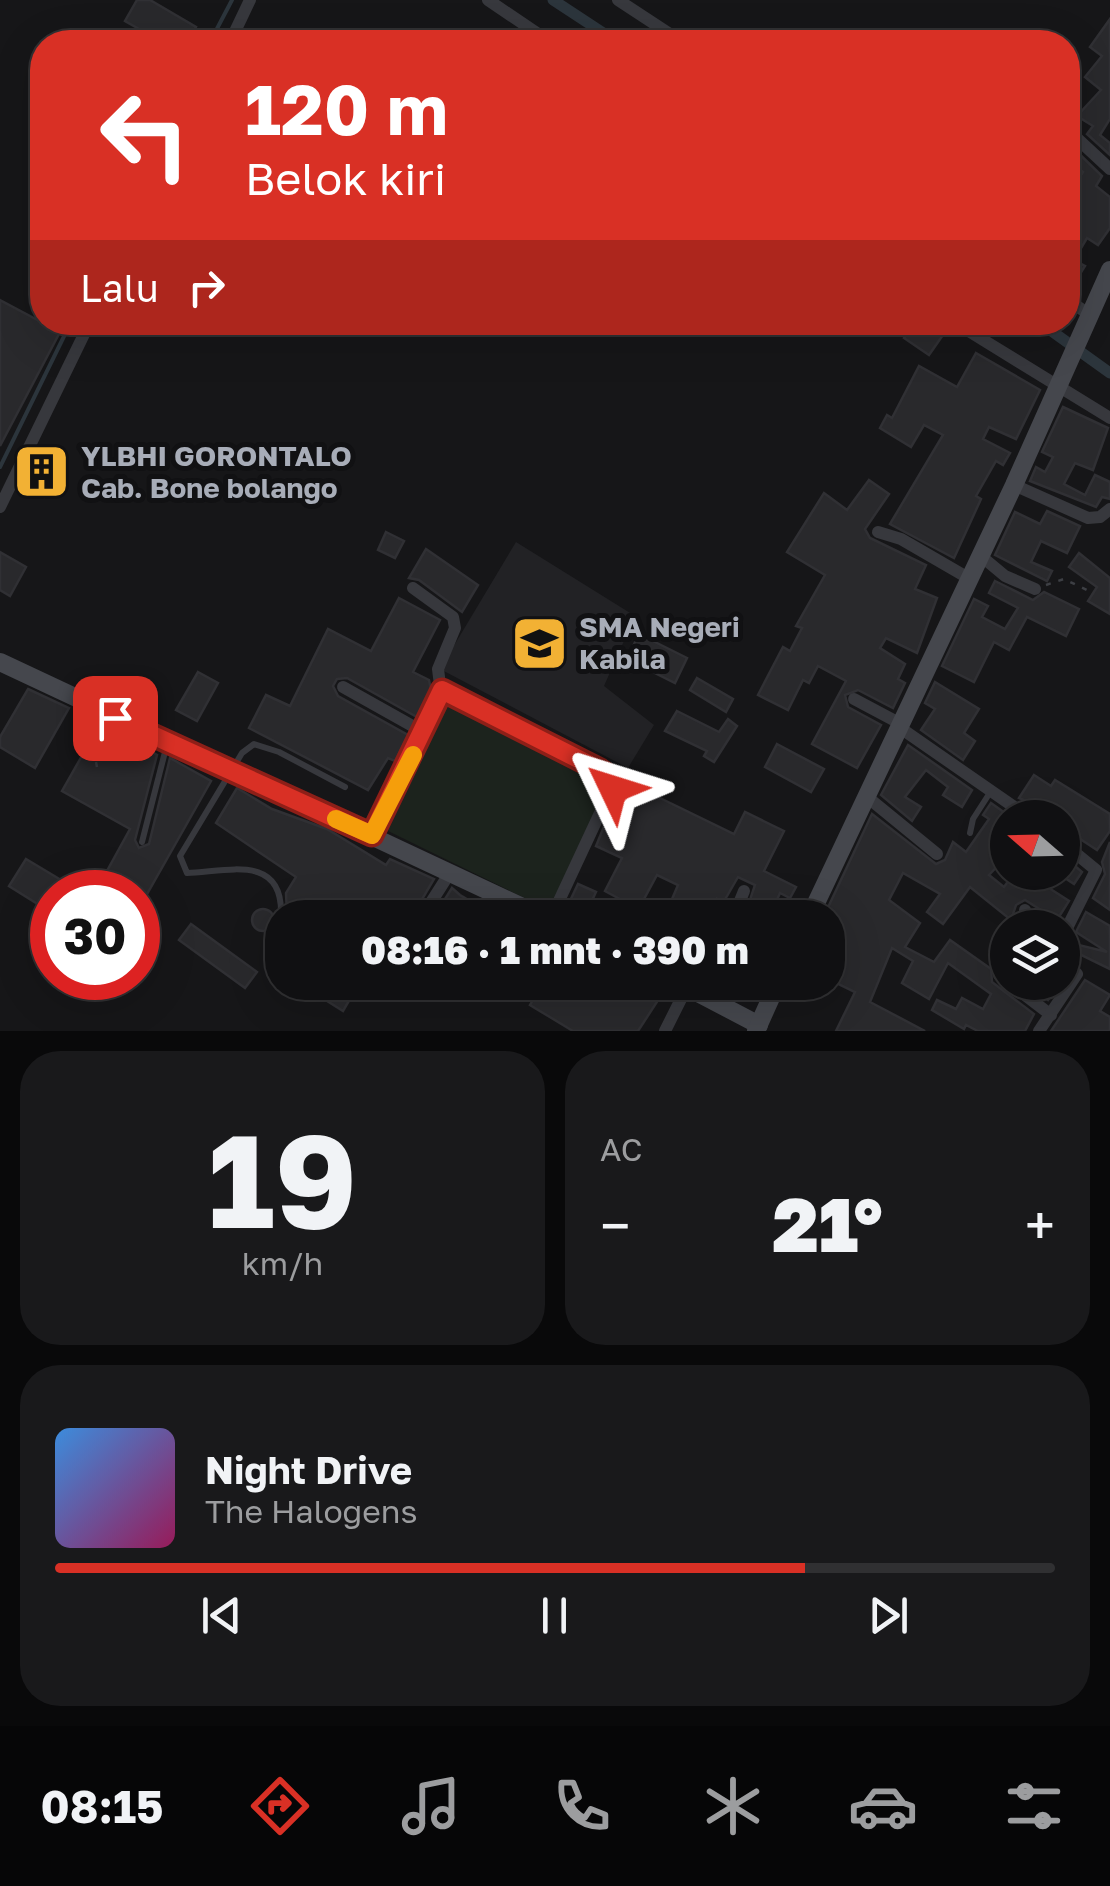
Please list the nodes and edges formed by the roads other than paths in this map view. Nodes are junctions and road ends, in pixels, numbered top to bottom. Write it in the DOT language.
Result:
graph roads {
  1 [pos="250,0"];
  2 [pos="488,0"];
  3 [pos="618,0"];
  4 [pos="236,30"];
  5 [pos="532,30"];
  6 [pos="664,30"];
  7 [pos="1080,141"];
  8 [pos="1110,169"];
  9 [pos="1110,270"];
  10 [pos="1080,310"];
  11 [pos="1089,317"];
  12 [pos="84,335"];
  13 [pos="976,335"];
  14 [pos="1060,385"];
  15 [pos="1110,418"];
  16 [pos="1014,485"];
  17 [pos="0,506"];
  18 [pos="1110,508"];
  19 [pos="878,532"];
  20 [pos="981,556"];
  21 [pos="970,578"];
  22 [pos="413,588"];
  23 [pos="1035,590"];
  24 [pos="0,662"];
  25 [pos="344,687"];
  26 [pos="442,690"];
  27 [pos="854,699"];
  28 [pos="900,726"];
  29 [pos="424,732"];
  30 [pos="168,742"];
  31 [pos="589,744"];
  32 [pos="580,759"];
  33 [pos="233,773"];
  34 [pos="344,787"];
  35 [pos="991,790"];
  36 [pos="866,796"];
  37 [pos="1005,800"];
  38 [pos="970,833"];
  39 [pos="372,835"];
  40 [pos="142,842"];
  41 [pos="937,854"];
  42 [pos="1080,857"];
  43 [pos="451,871"];
  44 [pos="744,891"];
  45 [pos="278,900"];
  46 [pos="432,900"];
  47 [pos="511,900"];
  48 [pos="558,900"];
  49 [pos="740,900"];
  50 [pos="817,900"];
  51 [pos="1076,910"];
  52 [pos="676,1000"];
  53 [pos="708,1000"];
  54 [pos="770,1000"];
  55 [pos="1031,1000"];
  56 [pos="1061,1000"];
  57 [pos="1051,1015"];
  58 [pos="757,1028"];
  59 [pos="665,1031"];
  60 [pos="1040,1031"];
  1 -- 4 [label="street"];
  2 -- 5 [label="street"];
  3 -- 6 [label="street"];
  7 -- 8 [label="street"];
  9 -- 11 [label="main road"];
  10 -- 11 [label="street"];
  11 -- 14 [label="main road"];
  12 -- 17 [label="street"];
  13 -- 14 [label="street"];
  14 -- 15 [label="street"];
  14 -- 16 [label="main road"];
  16 -- 18 [label="street"];
  16 -- 20 [label="main road"];
  19 -- 21 [label="street"];
  20 -- 21 [label="main road"];
  20 -- 23 [label="street"];
  21 -- 28 [label="main road"];
  22 -- 26 [label="street"];
  24 -- 30 [label="main road"];
  25 -- 29 [label="street"];
  26 -- 29 [label="street"];
  26 -- 32 [label="street"];
  27 -- 28 [label="street"];
  28 -- 35 [label="street"];
  28 -- 36 [label="main road"];
  29 -- 39 [label="street"];
  30 -- 33 [label="main road"];
  30 -- 40 [label="lane"];
  31 -- 32 [label="lane"];
  32 -- 48 [label="street"];
  33 -- 34 [label="lane"];
  33 -- 39 [label="main road"];
  33 -- 45 [label="lane"];
  35 -- 37 [label="street"];
  35 -- 38 [label="lane"];
  36 -- 41 [label="street"];
  36 -- 50 [label="main road"];
  39 -- 43 [label="main road"];
  42 -- 51 [label="street"];
  43 -- 46 [label="street"];
  43 -- 47 [label="main road"];
  44 -- 49 [label="street"];
  52 -- 59 [label="street"];
  53 -- 58 [label="main road"];
  54 -- 58 [label="main road"];
  55 -- 57 [label="street"];
  56 -- 57 [label="street"];
  57 -- 60 [label="street"];
}
